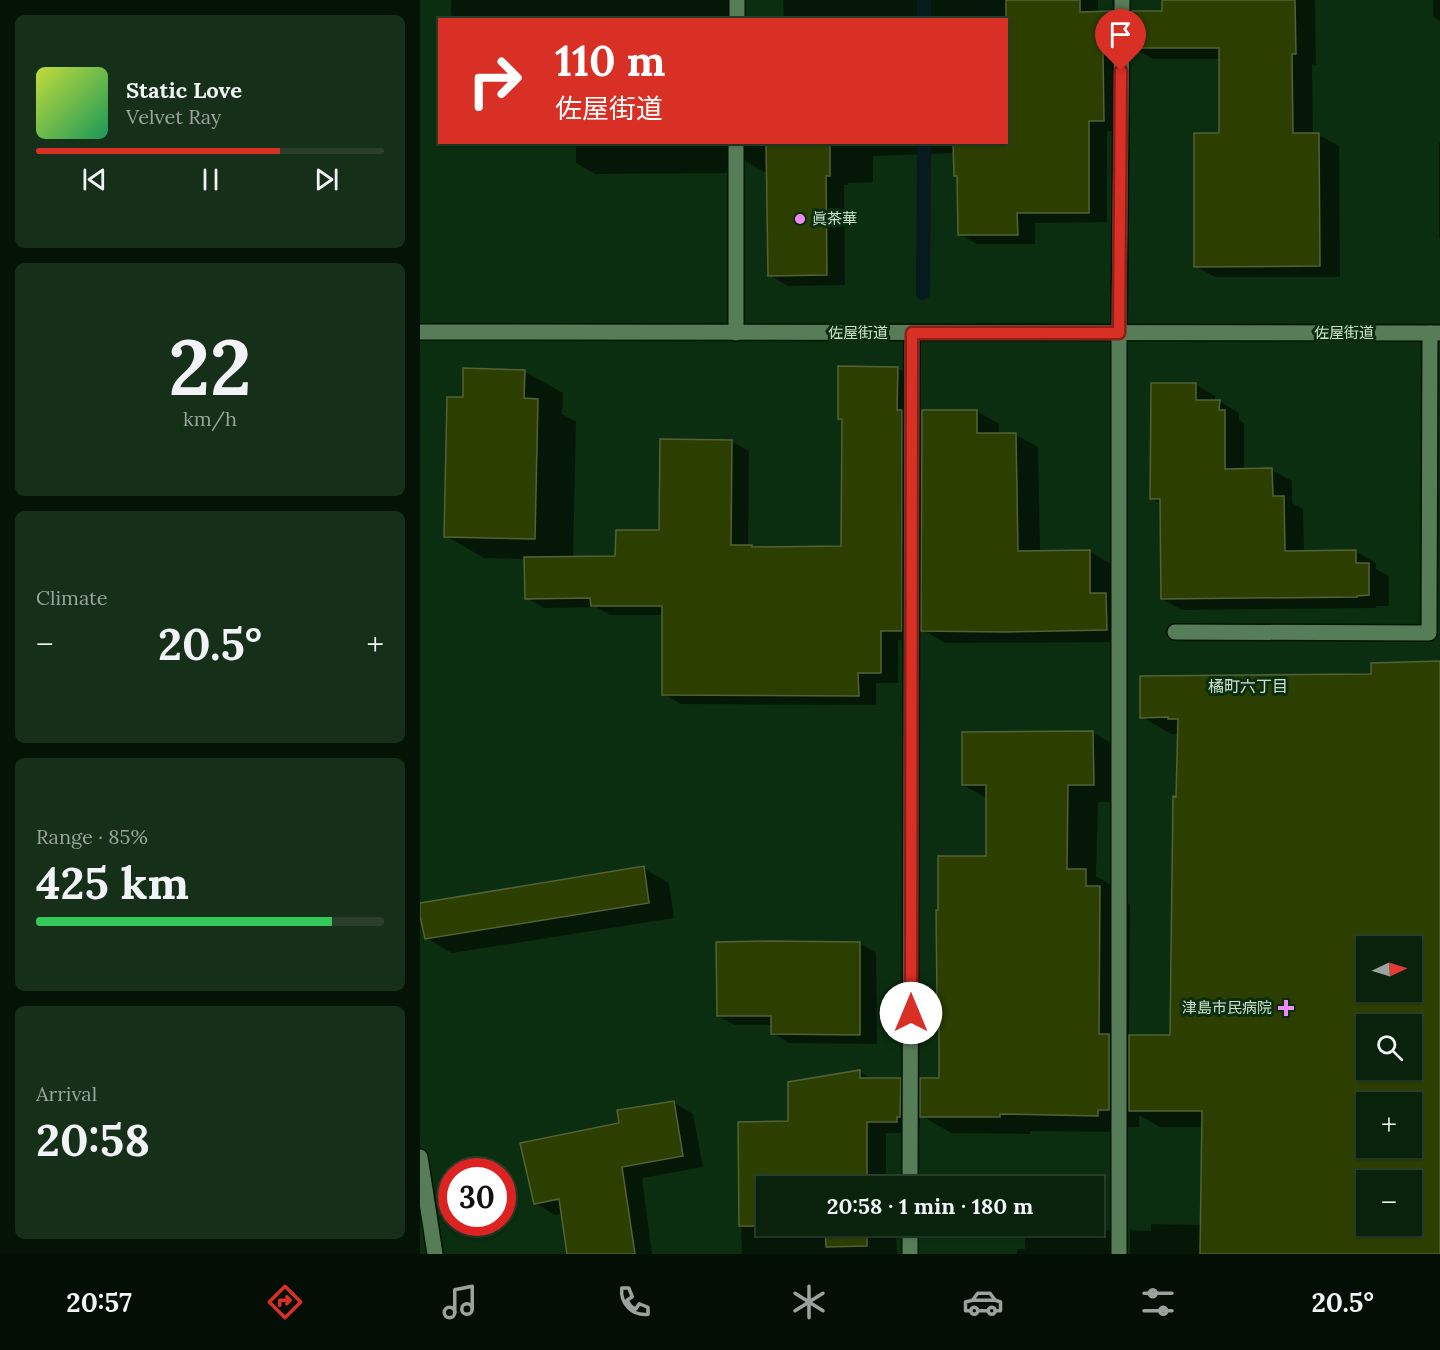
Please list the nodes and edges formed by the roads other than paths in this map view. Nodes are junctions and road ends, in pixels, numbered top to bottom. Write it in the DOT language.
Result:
graph roads {
  1 [pos="737,0"];
  2 [pos="1122,0"];
  3 [pos="737,18"];
  4 [pos="736,144"];
  5 [pos="420,332"];
  6 [pos="736,333"];
  7 [pos="912,333"];
  8 [pos="1119,333"];
  9 [pos="1435,333"];
  10 [pos="1175,632"];
  11 [pos="420,1158"];
  12 [pos="910,1176"];
  13 [pos="910,1236"];
  14 [pos="435,1254"];
  15 [pos="910,1254"];
  16 [pos="1119,1254"];
  1 -- 3 [label="street"];
  2 -- 8 [label="street"];
  4 -- 6 [label="street"];
  5 -- 6 [label="street, 佐屋街道"];
  6 -- 7 [label="street, 佐屋街道"];
  7 -- 8 [label="street, 佐屋街道"];
  7 -- 12 [label="street"];
  8 -- 9 [label="street, 佐屋街道"];
  8 -- 16 [label="street"];
  9 -- 10 [label="street"];
  11 -- 14 [label="street"];
  13 -- 15 [label="street"];
}
